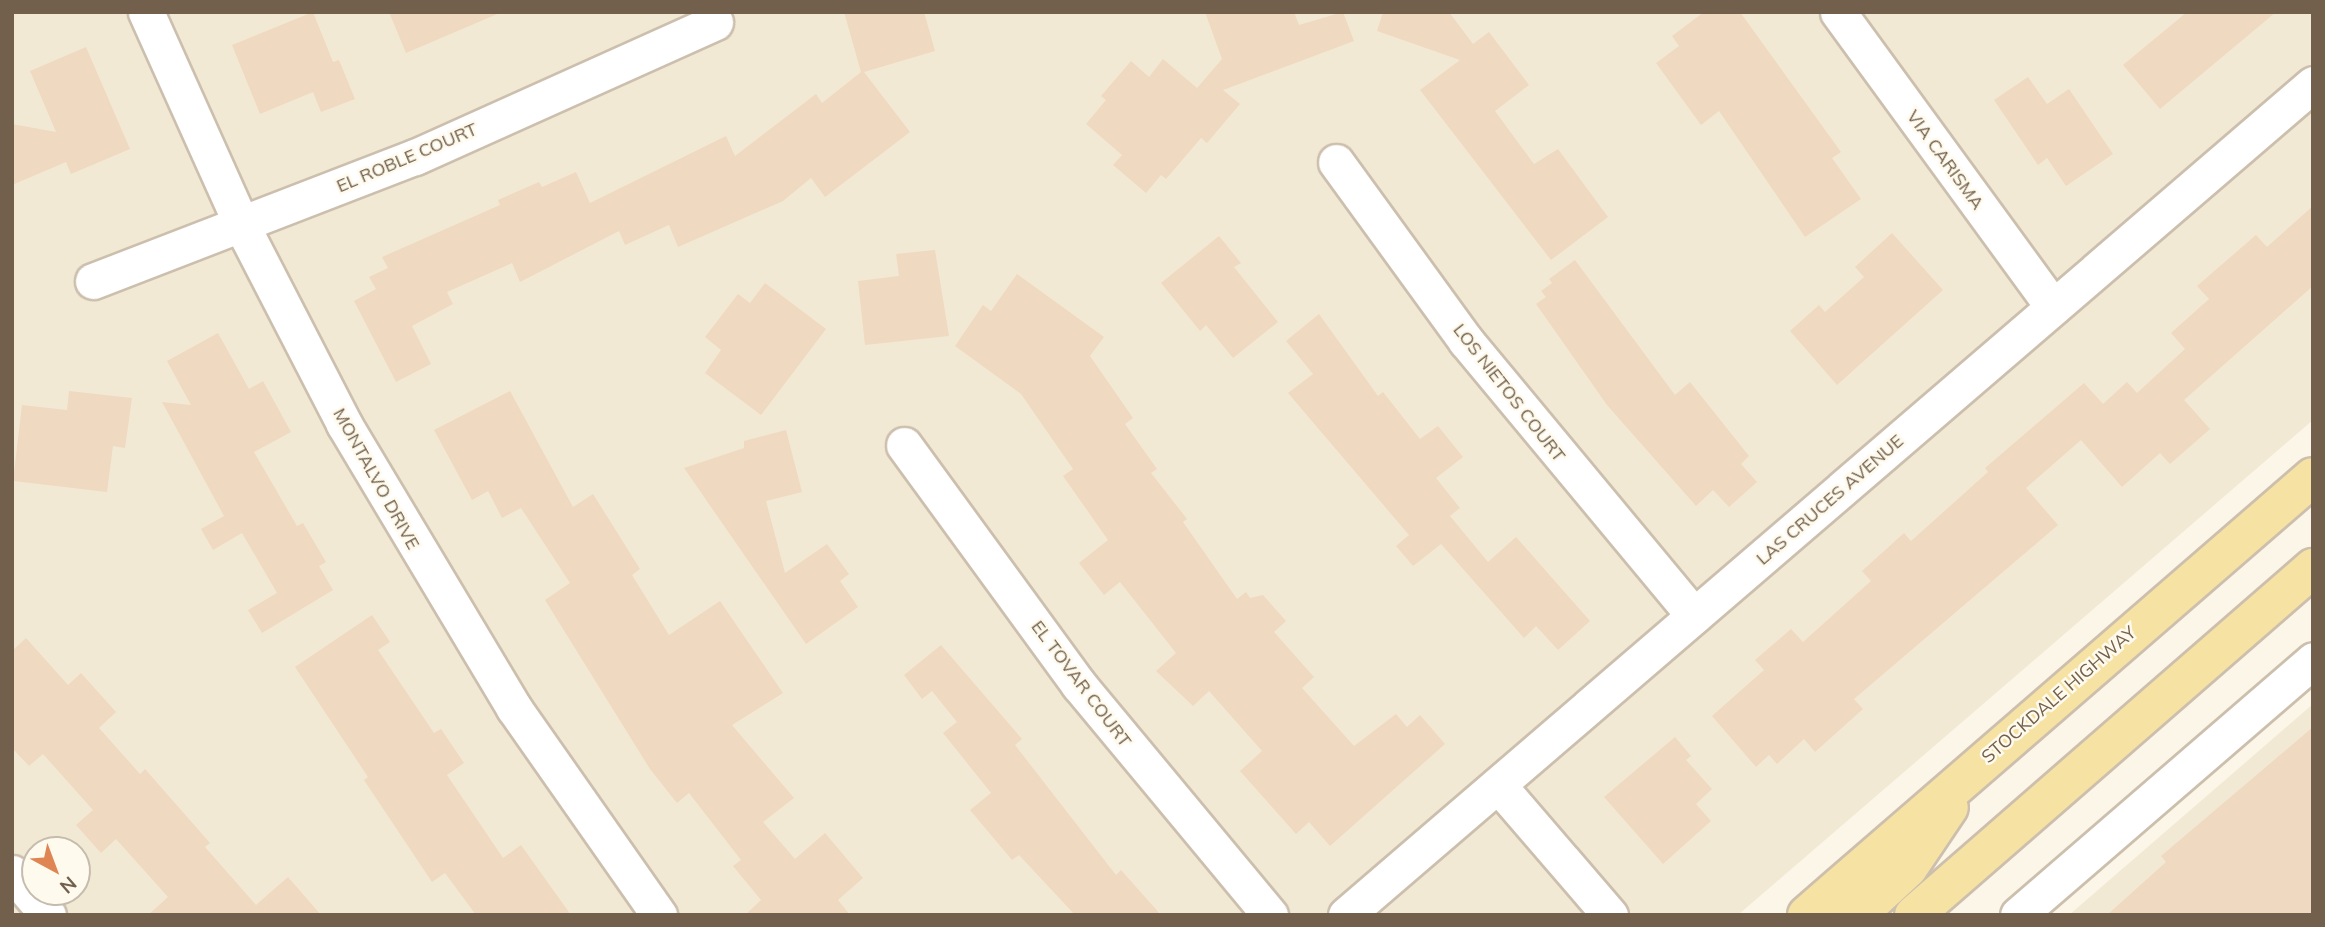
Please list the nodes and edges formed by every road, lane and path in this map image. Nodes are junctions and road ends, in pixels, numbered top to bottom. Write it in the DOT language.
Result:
graph roads {
  1 [pos="146,12"];
  2 [pos="1838,12"];
  3 [pos="715,22"];
  4 [pos="2313,84"];
  5 [pos="1336,162"];
  6 [pos="242,226"];
  7 [pos="93,281"];
  8 [pos="2053,307"];
  9 [pos="904,445"];
  10 [pos="2313,477"];
  11 [pos="2313,568"];
  12 [pos="1694,616"];
  13 [pos="2313,660"];
  14 [pos="1972,770"];
  15 [pos="1498,785"];
  16 [pos="12,873"];
  17 [pos="48,915"];
  18 [pos="659,915"];
  19 [pos="1270,915"];
  20 [pos="1346,915"];
  21 [pos="1610,915"];
  22 [pos="1807,915"];
  23 [pos="1857,915"];
  24 [pos="1914,915"];
  25 [pos="2018,915"];
  1 -- 6 [label="street, MONTALVO DRIVE"];
  2 -- 8 [label="street, VIA CARISMA"];
  3 -- 6 [label="street, EL ROBLE COURT"];
  4 -- 8 [label="street, LAS CRUCES AVENUE"];
  5 -- 12 [label="street, LOS NIETOS COURT"];
  6 -- 7 [label="street, EL ROBLE COURT"];
  6 -- 18 [label="street, MONTALVO DRIVE"];
  8 -- 12 [label="street, LAS CRUCES AVENUE"];
  9 -- 19 [label="street, EL TOVAR COURT"];
  10 -- 14 [label="main road, STOCKDALE HIGHWAY"];
  11 -- 24 [label="main road"];
  12 -- 15 [label="street, LAS CRUCES AVENUE"];
  13 -- 25 [label="street"];
  14 -- 22 [label="main road, STOCKDALE HIGHWAY"];
  14 -- 23 [label="main road"];
  15 -- 20 [label="street, LAS CRUCES AVENUE"];
  15 -- 21 [label="street"];
  16 -- 17 [label="street"];
}
